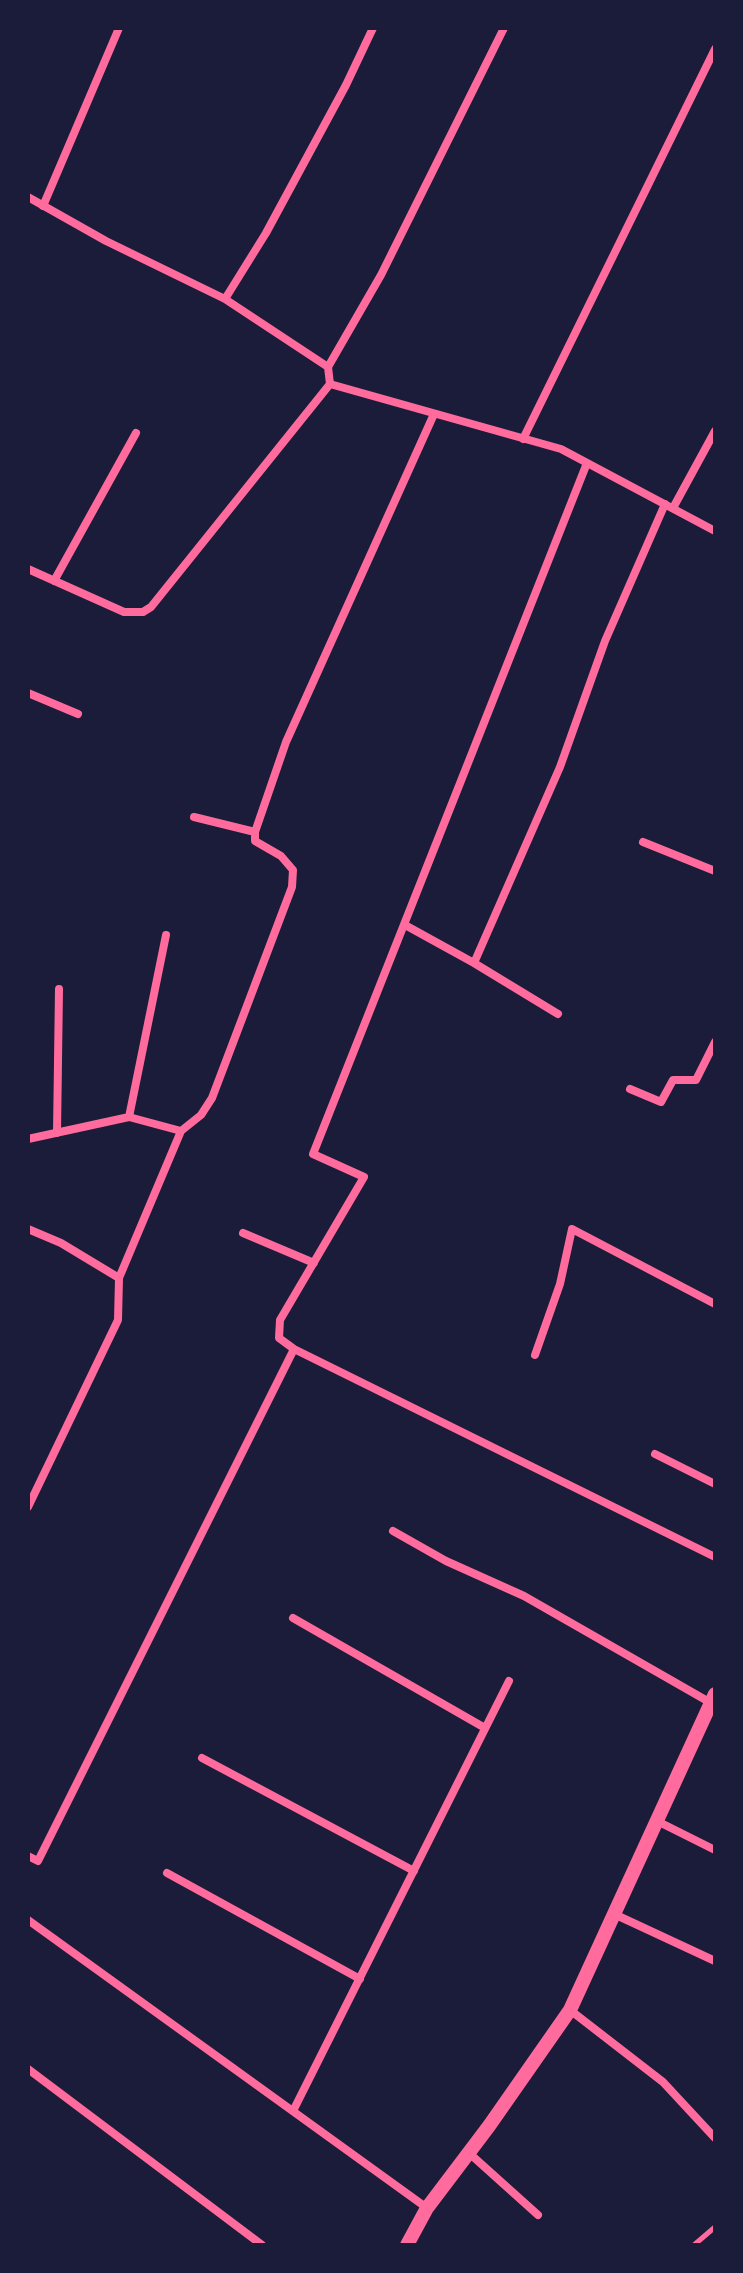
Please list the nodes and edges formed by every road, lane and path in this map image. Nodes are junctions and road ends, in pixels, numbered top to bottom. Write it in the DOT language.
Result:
graph roads {
  1 [pos="119,28"];
  2 [pos="373,28"];
  3 [pos="504,28"];
  4 [pos="715,49"];
  5 [pos="28,197"];
  6 [pos="43,206"];
  7 [pos="225,299"];
  8 [pos="328,367"];
  9 [pos="330,384"];
  10 [pos="434,414"];
  11 [pos="715,431"];
  12 [pos="136,433"];
  13 [pos="523,439"];
  14 [pos="587,463"];
  15 [pos="669,506"];
  16 [pos="715,531"];
  17 [pos="28,569"];
  18 [pos="54,581"];
  19 [pos="28,693"];
  20 [pos="78,714"];
  21 [pos="194,817"];
  22 [pos="255,832"];
  23 [pos="643,842"];
  24 [pos="715,871"];
  25 [pos="405,925"];
  26 [pos="166,935"];
  27 [pos="474,963"];
  28 [pos="59,989"];
  29 [pos="558,1014"];
  30 [pos="715,1042"];
  31 [pos="630,1089"];
  32 [pos="129,1117"];
  33 [pos="181,1131"];
  34 [pos="57,1133"];
  35 [pos="28,1139"];
  36 [pos="28,1229"];
  37 [pos="243,1233"];
  38 [pos="314,1263"];
  39 [pos="119,1278"];
  40 [pos="715,1304"];
  41 [pos="294,1349"];
  42 [pos="535,1355"];
  43 [pos="655,1454"];
  44 [pos="715,1484"];
  45 [pos="28,1507"];
  46 [pos="393,1531"];
  47 [pos="715,1557"];
  48 [pos="293,1618"];
  49 [pos="509,1681"];
  50 [pos="713,1698"];
  51 [pos="485,1728"];
  52 [pos="202,1758"];
  53 [pos="657,1821"];
  54 [pos="715,1850"];
  55 [pos="28,1856"];
  56 [pos="414,1871"];
  57 [pos="167,1873"];
  58 [pos="614,1914"];
  59 [pos="28,1920"];
  60 [pos="715,1961"];
  61 [pos="360,1979"];
  62 [pos="570,2010"];
  63 [pos="28,2069"];
  64 [pos="293,2111"];
  65 [pos="715,2138"];
  66 [pos="469,2153"];
  67 [pos="427,2208"];
  68 [pos="538,2215"];
  69 [pos="715,2227"];
  70 [pos="262,2245"];
  71 [pos="407,2245"];
  72 [pos="694,2245"];
  1 -- 6 [label="street"];
  2 -- 7 [label="street"];
  3 -- 8 [label="street"];
  4 -- 13 [label="street"];
  5 -- 6 [label="street"];
  6 -- 7 [label="street"];
  7 -- 8 [label="street"];
  8 -- 9 [label="street"];
  9 -- 10 [label="street"];
  9 -- 18 [label="street"];
  10 -- 13 [label="street"];
  10 -- 22 [label="street"];
  11 -- 15 [label="street"];
  12 -- 18 [label="street"];
  13 -- 14 [label="street"];
  14 -- 15 [label="street"];
  14 -- 25 [label="street"];
  15 -- 16 [label="street"];
  15 -- 27 [label="street"];
  17 -- 18 [label="street"];
  19 -- 20 [label="street"];
  21 -- 22 [label="street"];
  22 -- 33 [label="street"];
  23 -- 24 [label="street"];
  25 -- 27 [label="street"];
  25 -- 38 [label="street"];
  26 -- 32 [label="street"];
  27 -- 29 [label="street"];
  28 -- 34 [label="street"];
  30 -- 31 [label="street"];
  32 -- 33 [label="street"];
  32 -- 34 [label="street"];
  33 -- 39 [label="street"];
  34 -- 35 [label="street"];
  36 -- 39 [label="street"];
  37 -- 38 [label="street"];
  38 -- 41 [label="street"];
  39 -- 45 [label="street"];
  40 -- 42 [label="street"];
  41 -- 47 [label="street"];
  41 -- 55 [label="street"];
  43 -- 44 [label="street"];
  46 -- 50 [label="street"];
  48 -- 51 [label="street"];
  49 -- 51 [label="street"];
  50 -- 53 [label="street"];
  51 -- 56 [label="street"];
  52 -- 56 [label="street"];
  53 -- 54 [label="street"];
  53 -- 58 [label="street"];
  56 -- 61 [label="street"];
  57 -- 61 [label="street"];
  58 -- 60 [label="street"];
  58 -- 62 [label="street"];
  59 -- 64 [label="street"];
  61 -- 64 [label="street"];
  62 -- 65 [label="street"];
  62 -- 66 [label="street"];
  63 -- 70 [label="street"];
  64 -- 67 [label="street"];
  66 -- 67 [label="street"];
  66 -- 68 [label="street"];
  67 -- 71 [label="street"];
  69 -- 72 [label="lane"];
}
